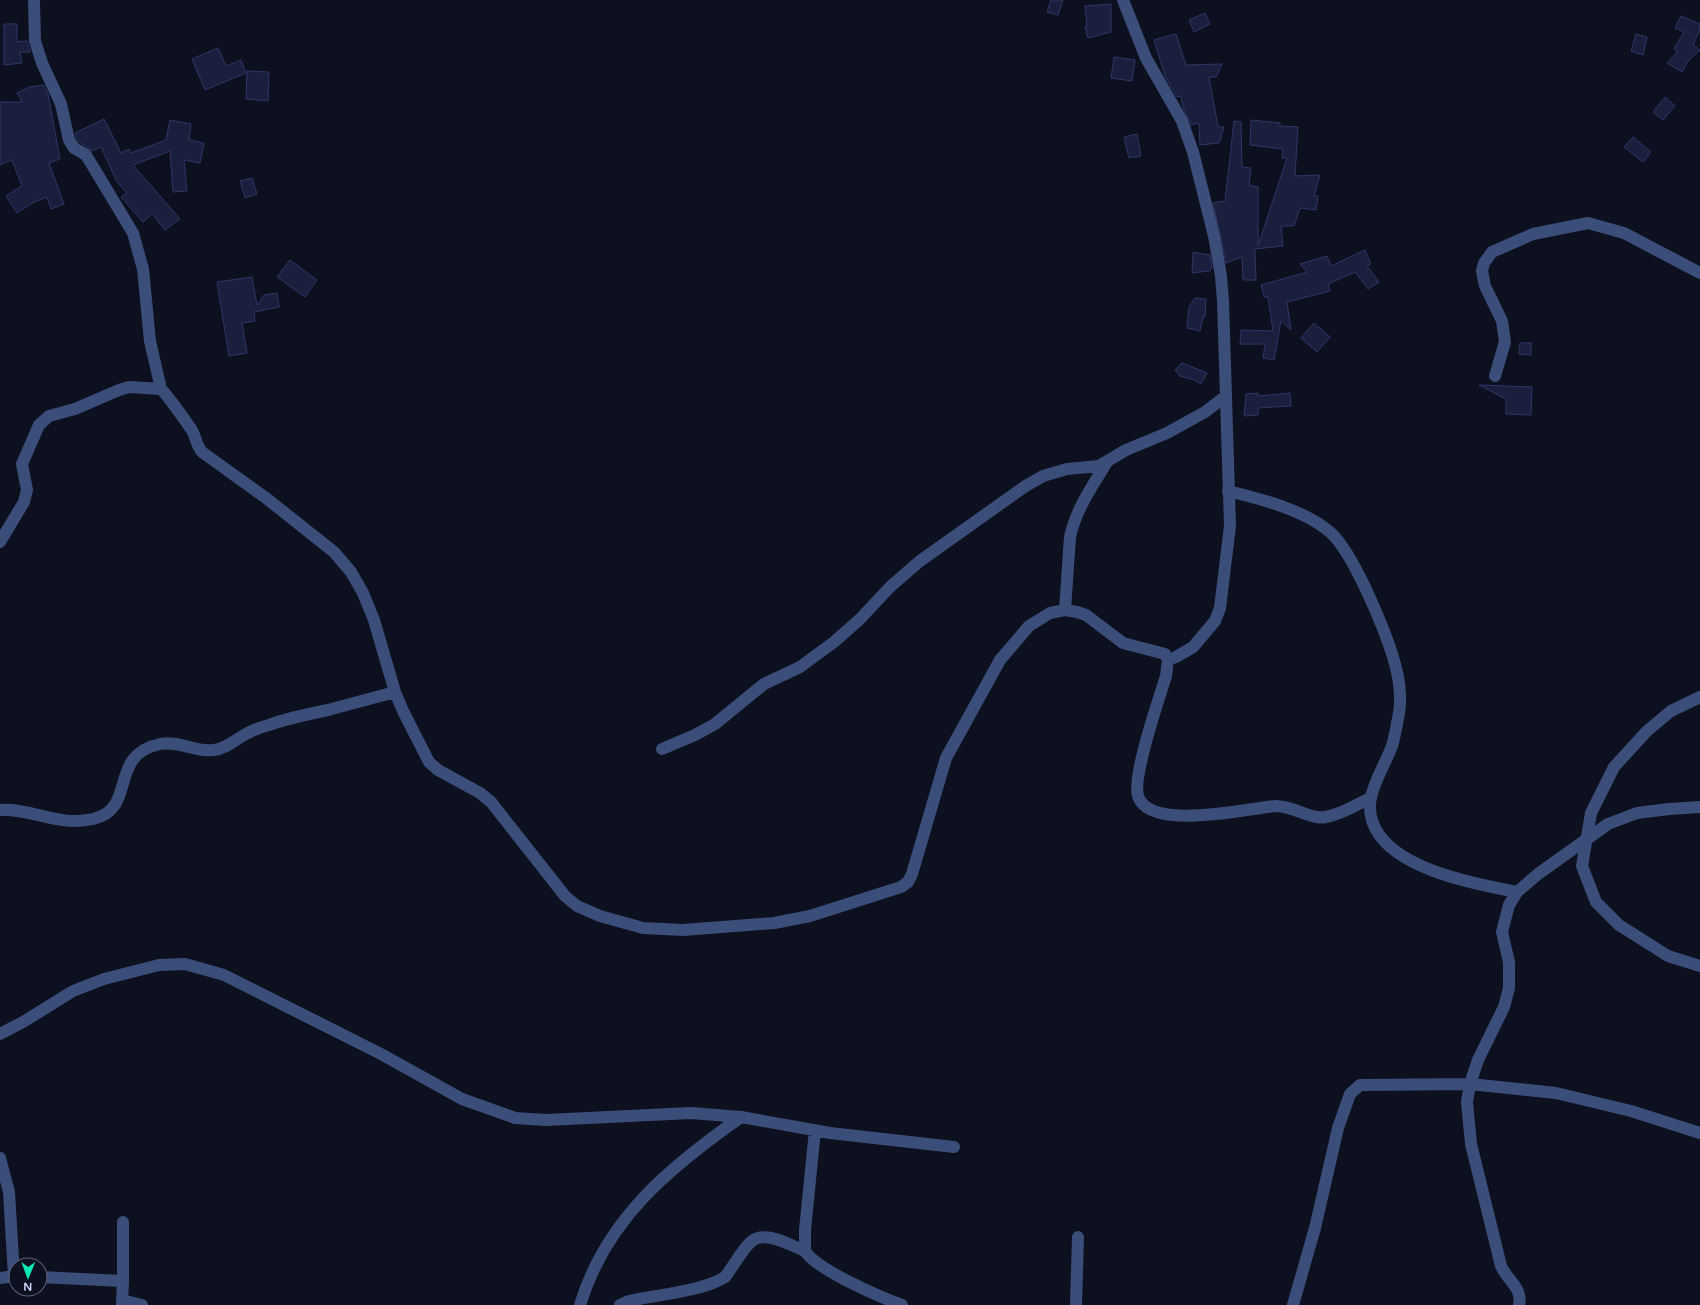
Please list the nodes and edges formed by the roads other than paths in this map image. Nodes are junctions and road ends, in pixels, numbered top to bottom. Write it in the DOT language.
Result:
graph roads {
  1 [pos="34,0"];
  2 [pos="1123,0"];
  3 [pos="1700,273"];
  4 [pos="1495,376"];
  5 [pos="161,390"];
  6 [pos="1226,396"];
  7 [pos="1107,462"];
  8 [pos="1228,491"];
  9 [pos="0,542"];
  10 [pos="1065,610"];
  11 [pos="1168,660"];
  12 [pos="395,692"];
  13 [pos="1700,697"];
  14 [pos="662,749"];
  15 [pos="1370,798"];
  16 [pos="1700,807"];
  17 [pos="0,810"];
  18 [pos="1586,839"];
  19 [pos="1517,892"];
  20 [pos="1700,966"];
  21 [pos="0,1034"];
  22 [pos="1470,1084"];
  23 [pos="741,1117"];
  24 [pos="815,1130"];
  25 [pos="1700,1134"];
  26 [pos="954,1147"];
  27 [pos="0,1158"];
  28 [pos="122,1222"];
  29 [pos="1078,1237"];
  30 [pos="806,1251"];
  31 [pos="14,1257"];
  32 [pos="48,1277"];
  33 [pos="123,1281"];
  34 [pos="122,1303"];
  35 [pos="142,1305"];
  36 [pos="580,1305"];
  37 [pos="620,1305"];
  38 [pos="902,1305"];
  39 [pos="1076,1305"];
  40 [pos="1293,1305"];
  41 [pos="1518,1305"];
  1 -- 5 [label="street"];
  2 -- 6 [label="street"];
  3 -- 4 [label="street"];
  5 -- 9 [label="street"];
  5 -- 12 [label="street"];
  6 -- 7 [label="street"];
  6 -- 8 [label="street"];
  7 -- 10 [label="street"];
  7 -- 14 [label="street"];
  8 -- 11 [label="street"];
  8 -- 15 [label="street"];
  10 -- 11 [label="street"];
  10 -- 12 [label="street"];
  11 -- 15 [label="street"];
  12 -- 17 [label="street"];
  13 -- 18 [label="street"];
  15 -- 19 [label="street"];
  16 -- 18 [label="street"];
  18 -- 19 [label="street"];
  18 -- 20 [label="street"];
  19 -- 22 [label="street"];
  21 -- 23 [label="street"];
  22 -- 25 [label="street"];
  22 -- 40 [label="street"];
  22 -- 41 [label="street"];
  23 -- 24 [label="street"];
  23 -- 36 [label="street"];
  24 -- 26 [label="street"];
  24 -- 30 [label="street"];
  27 -- 31 [label="street"];
  28 -- 33 [label="street"];
  29 -- 39 [label="street"];
  30 -- 37 [label="street"];
  30 -- 38 [label="street"];
  32 -- 33 [label="street"];
  33 -- 34 [label="street"];
  34 -- 35 [label="street"];
}
